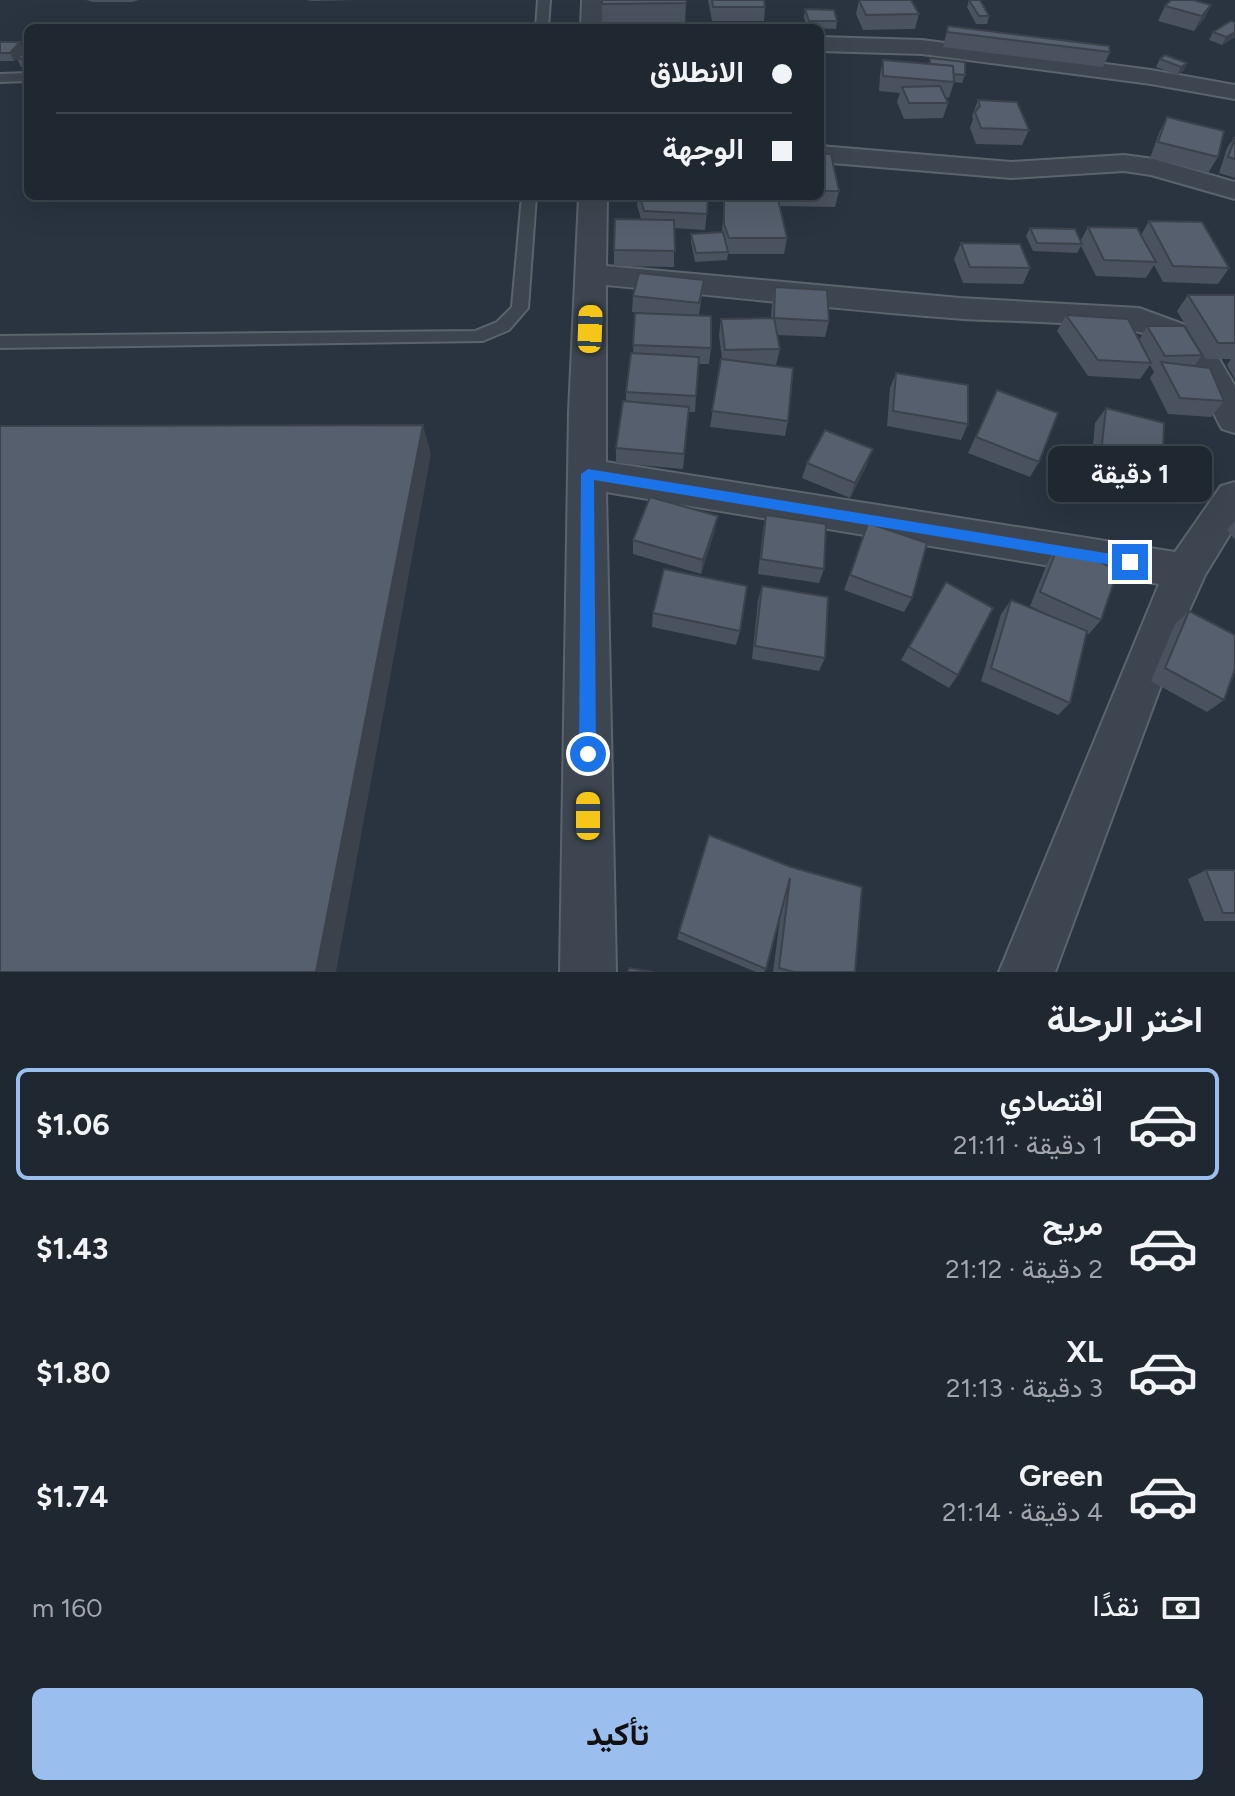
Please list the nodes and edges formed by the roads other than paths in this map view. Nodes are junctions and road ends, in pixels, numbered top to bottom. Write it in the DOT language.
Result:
graph roads {
  1 [pos="544,0"];
  2 [pos="592,0"];
  3 [pos="542,24"];
  4 [pos="592,24"];
  5 [pos="824,44"];
  6 [pos="24,77"];
  7 [pos="0,78"];
  8 [pos="1235,92"];
  9 [pos="824,154"];
  10 [pos="1235,191"];
  11 [pos="529,200"];
  12 [pos="593,200"];
  13 [pos="591,274"];
  14 [pos="0,342"];
  15 [pos="1235,420"];
  16 [pos="588,474"];
  17 [pos="1235,497"];
  18 [pos="1185,571"];
  19 [pos="588,972"];
  20 [pos="1027,972"];
  1 -- 3 [label="lane"];
  2 -- 4 [label="street"];
  5 -- 8 [label="street"];
  6 -- 7 [label="lane"];
  9 -- 10 [label="street"];
  11 -- 14 [label="lane"];
  12 -- 13 [label="street"];
  13 -- 15 [label="street"];
  13 -- 16 [label="street"];
  16 -- 18 [label="street"];
  16 -- 19 [label="street"];
  17 -- 18 [label="street"];
  18 -- 20 [label="street"];
}
